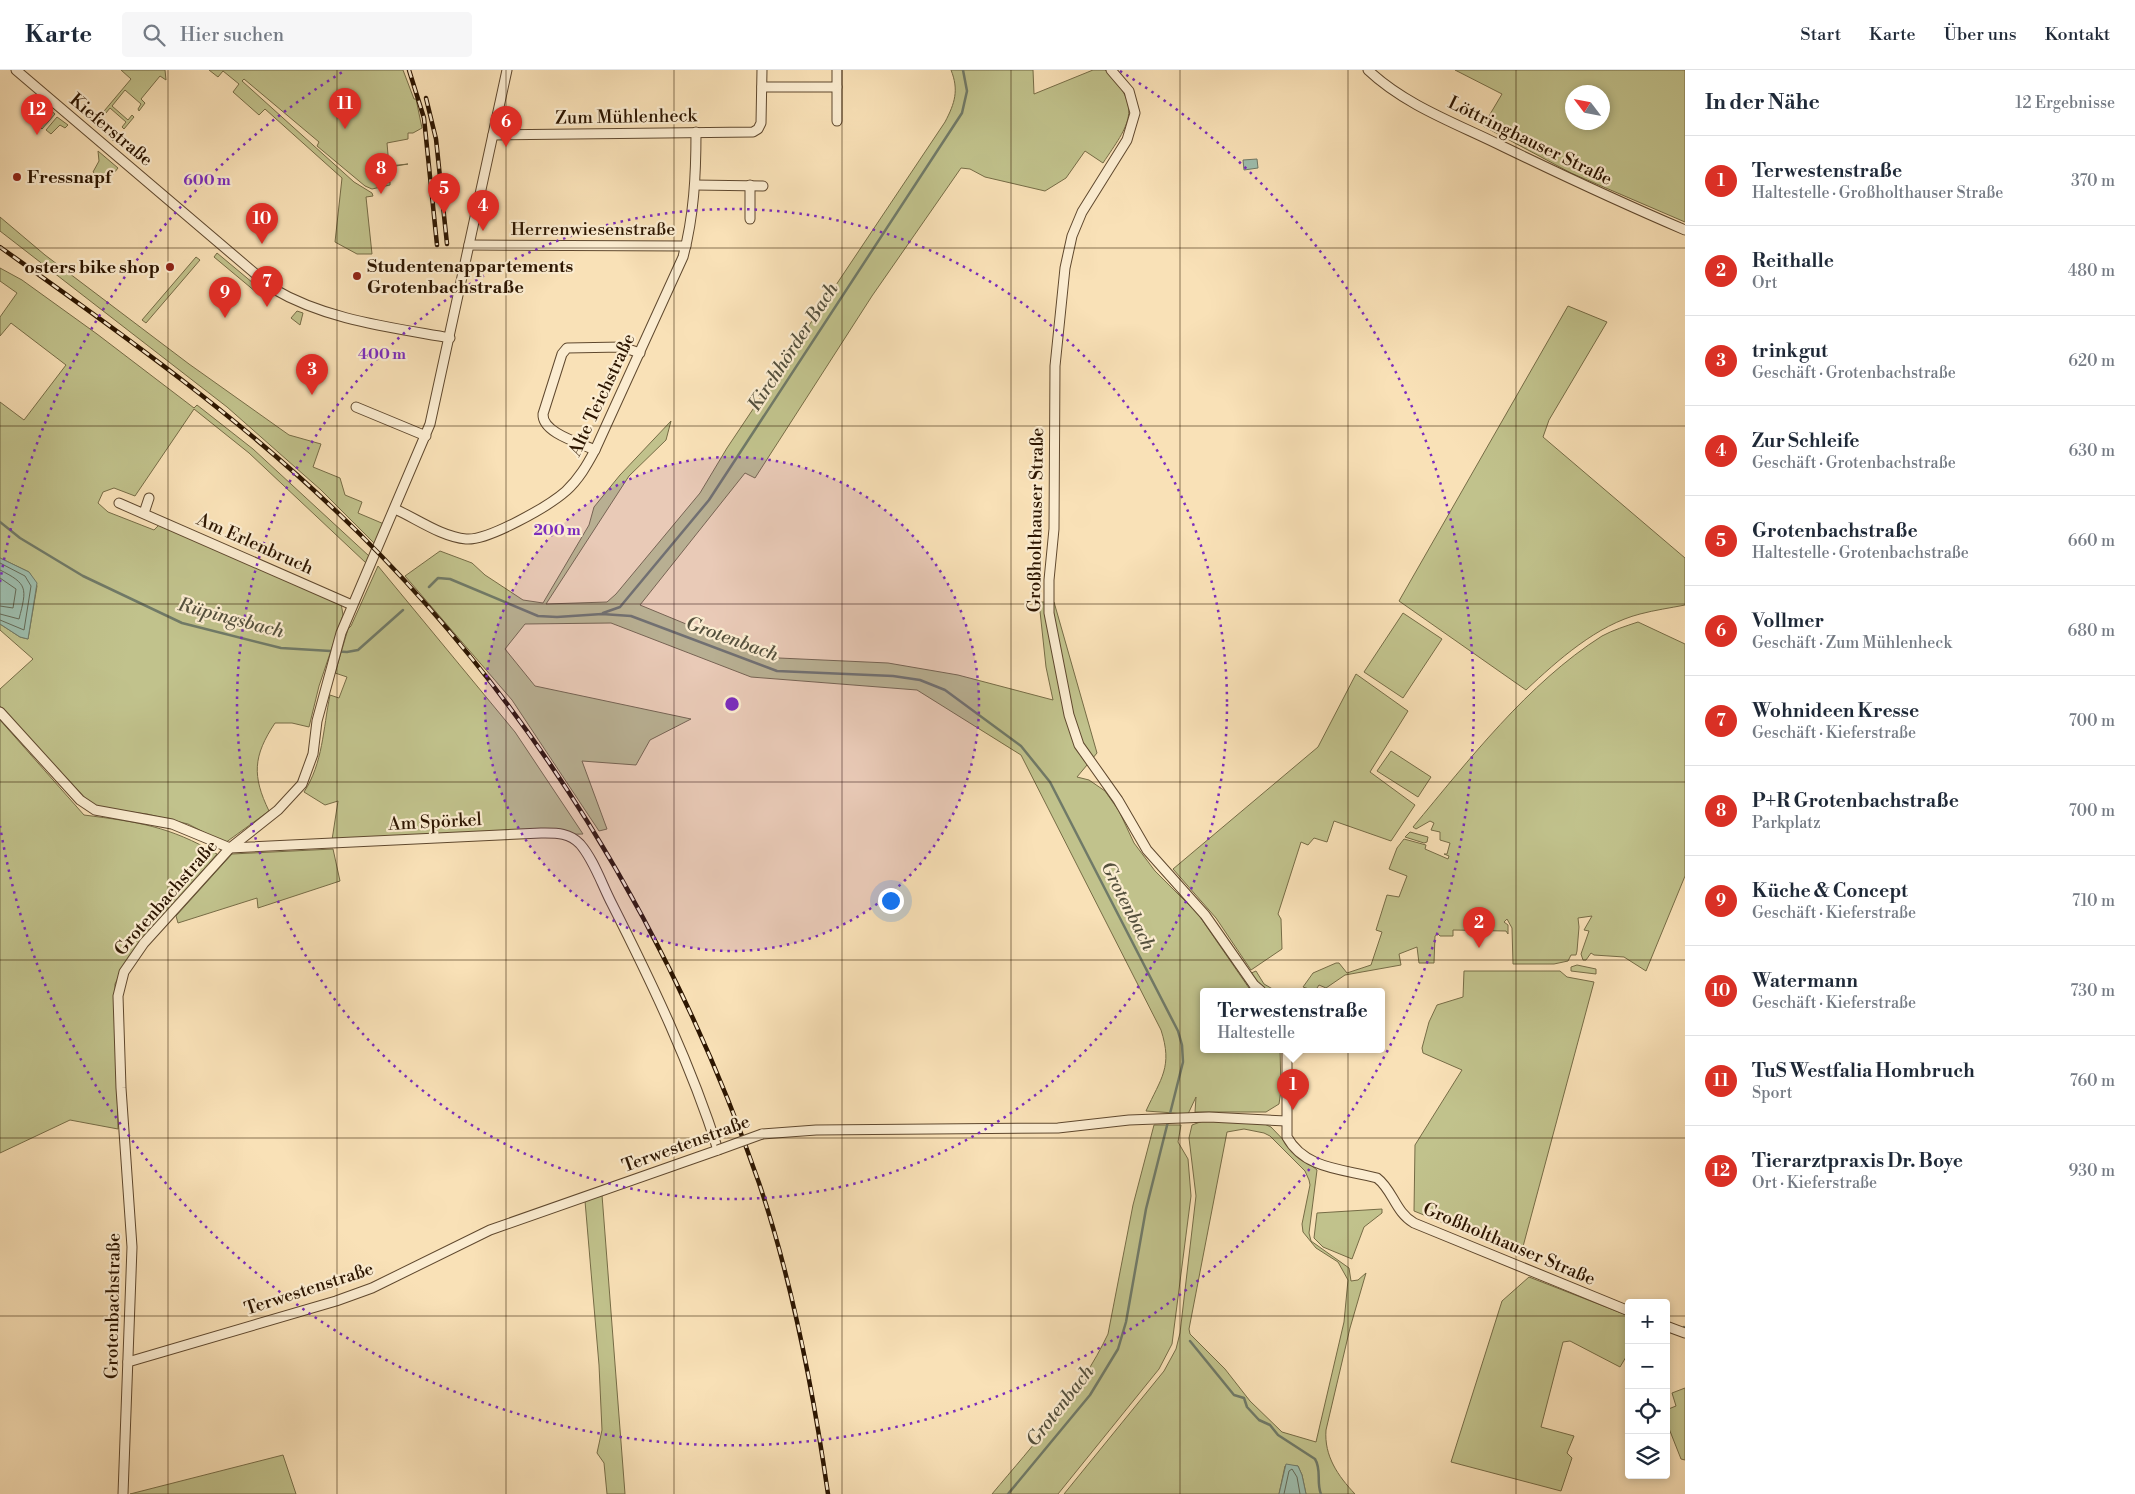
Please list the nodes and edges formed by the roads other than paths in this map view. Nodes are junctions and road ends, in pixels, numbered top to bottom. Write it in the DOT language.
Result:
graph roads {
  1 [pos="16,70"];
  2 [pos="507,70"];
  3 [pos="762,70"];
  4 [pos="837,70"];
  5 [pos="1111,70"];
  6 [pos="1368,70"];
  7 [pos="762,87"];
  8 [pos="837,87"];
  9 [pos="837,121"];
  10 [pos="696,132"];
  11 [pos="494,134"];
  12 [pos="696,185"];
  13 [pos="750,186"];
  14 [pos="763,186"];
  15 [pos="750,219"];
  16 [pos="1685,230"];
  17 [pos="469,245"];
  18 [pos="686,246"];
  19 [pos="450,338"];
  20 [pos="640,353"];
  21 [pos="356,407"];
  22 [pos="426,436"];
  23 [pos="595,450"];
  24 [pos="149,498"];
  25 [pos="119,503"];
  26 [pos="395,509"];
  27 [pos="144,513"];
  28 [pos="352,606"];
  29 [pos="0,712"];
  30 [pos="230,848"];
  31 [pos="1258,988"];
  32 [pos="1287,1053"];
  33 [pos="1286,1121"];
  34 [pos="718,1150"];
  35 [pos="1625,1309"];
  36 [pos="1670,1328"];
  37 [pos="1682,1332"];
  38 [pos="1685,1340"];
  39 [pos="128,1362"];
  40 [pos="123,1494"];
  1 -- 19 [label="street, Kieferstraße"];
  2 -- 11 [label="street, Grotenbachstraße"];
  3 -- 7 [label="street"];
  4 -- 8 [label="street"];
  5 -- 31 [label="street, Großholthauser Straße"];
  6 -- 16 [label="street, Löttringhauser Straße"];
  7 -- 8 [label="street"];
  7 -- 10 [label="street, Zum Mühlenheck"];
  8 -- 9 [label="street"];
  10 -- 11 [label="street, Zum Mühlenheck"];
  10 -- 12 [label="street, Alte Teichstraße"];
  11 -- 17 [label="street, Grotenbachstraße"];
  12 -- 13 [label="street"];
  12 -- 18 [label="street, Alte Teichstraße"];
  13 -- 14 [label="street"];
  13 -- 15 [label="street"];
  17 -- 18 [label="street, Herrenwiesenstraße"];
  17 -- 19 [label="street, Grotenbachstraße"];
  18 -- 20 [label="street, Alte Teichstraße"];
  19 -- 22 [label="street, Grotenbachstraße"];
  20 -- 23 [label="street, Alte Teichstraße"];
  20 -- 23 [label="street"];
  21 -- 22 [label="street"];
  22 -- 26 [label="street, Grotenbachstraße"];
  23 -- 26 [label="street, Alte Teichstraße"];
  24 -- 27 [label="street"];
  25 -- 27 [label="street, Am Erlenbruch"];
  26 -- 28 [label="street, Grotenbachstraße"];
  27 -- 28 [label="street, Am Erlenbruch"];
  28 -- 30 [label="street, Grotenbachstraße"];
  29 -- 30 [label="street, Am Spörkel"];
  30 -- 34 [label="street, Am Spörkel"];
  30 -- 39 [label="street, Grotenbachstraße"];
  32 -- 33 [label="street, Großholthauser Straße"];
  33 -- 34 [label="street, Terwestenstraße, bridge"];
  33 -- 35 [label="street, Großholthauser Straße"];
  34 -- 39 [label="street, Terwestenstraße"];
  36 -- 37 [label="street"];
  37 -- 38 [label="street"];
  39 -- 40 [label="street, Grotenbachstraße"];
}
